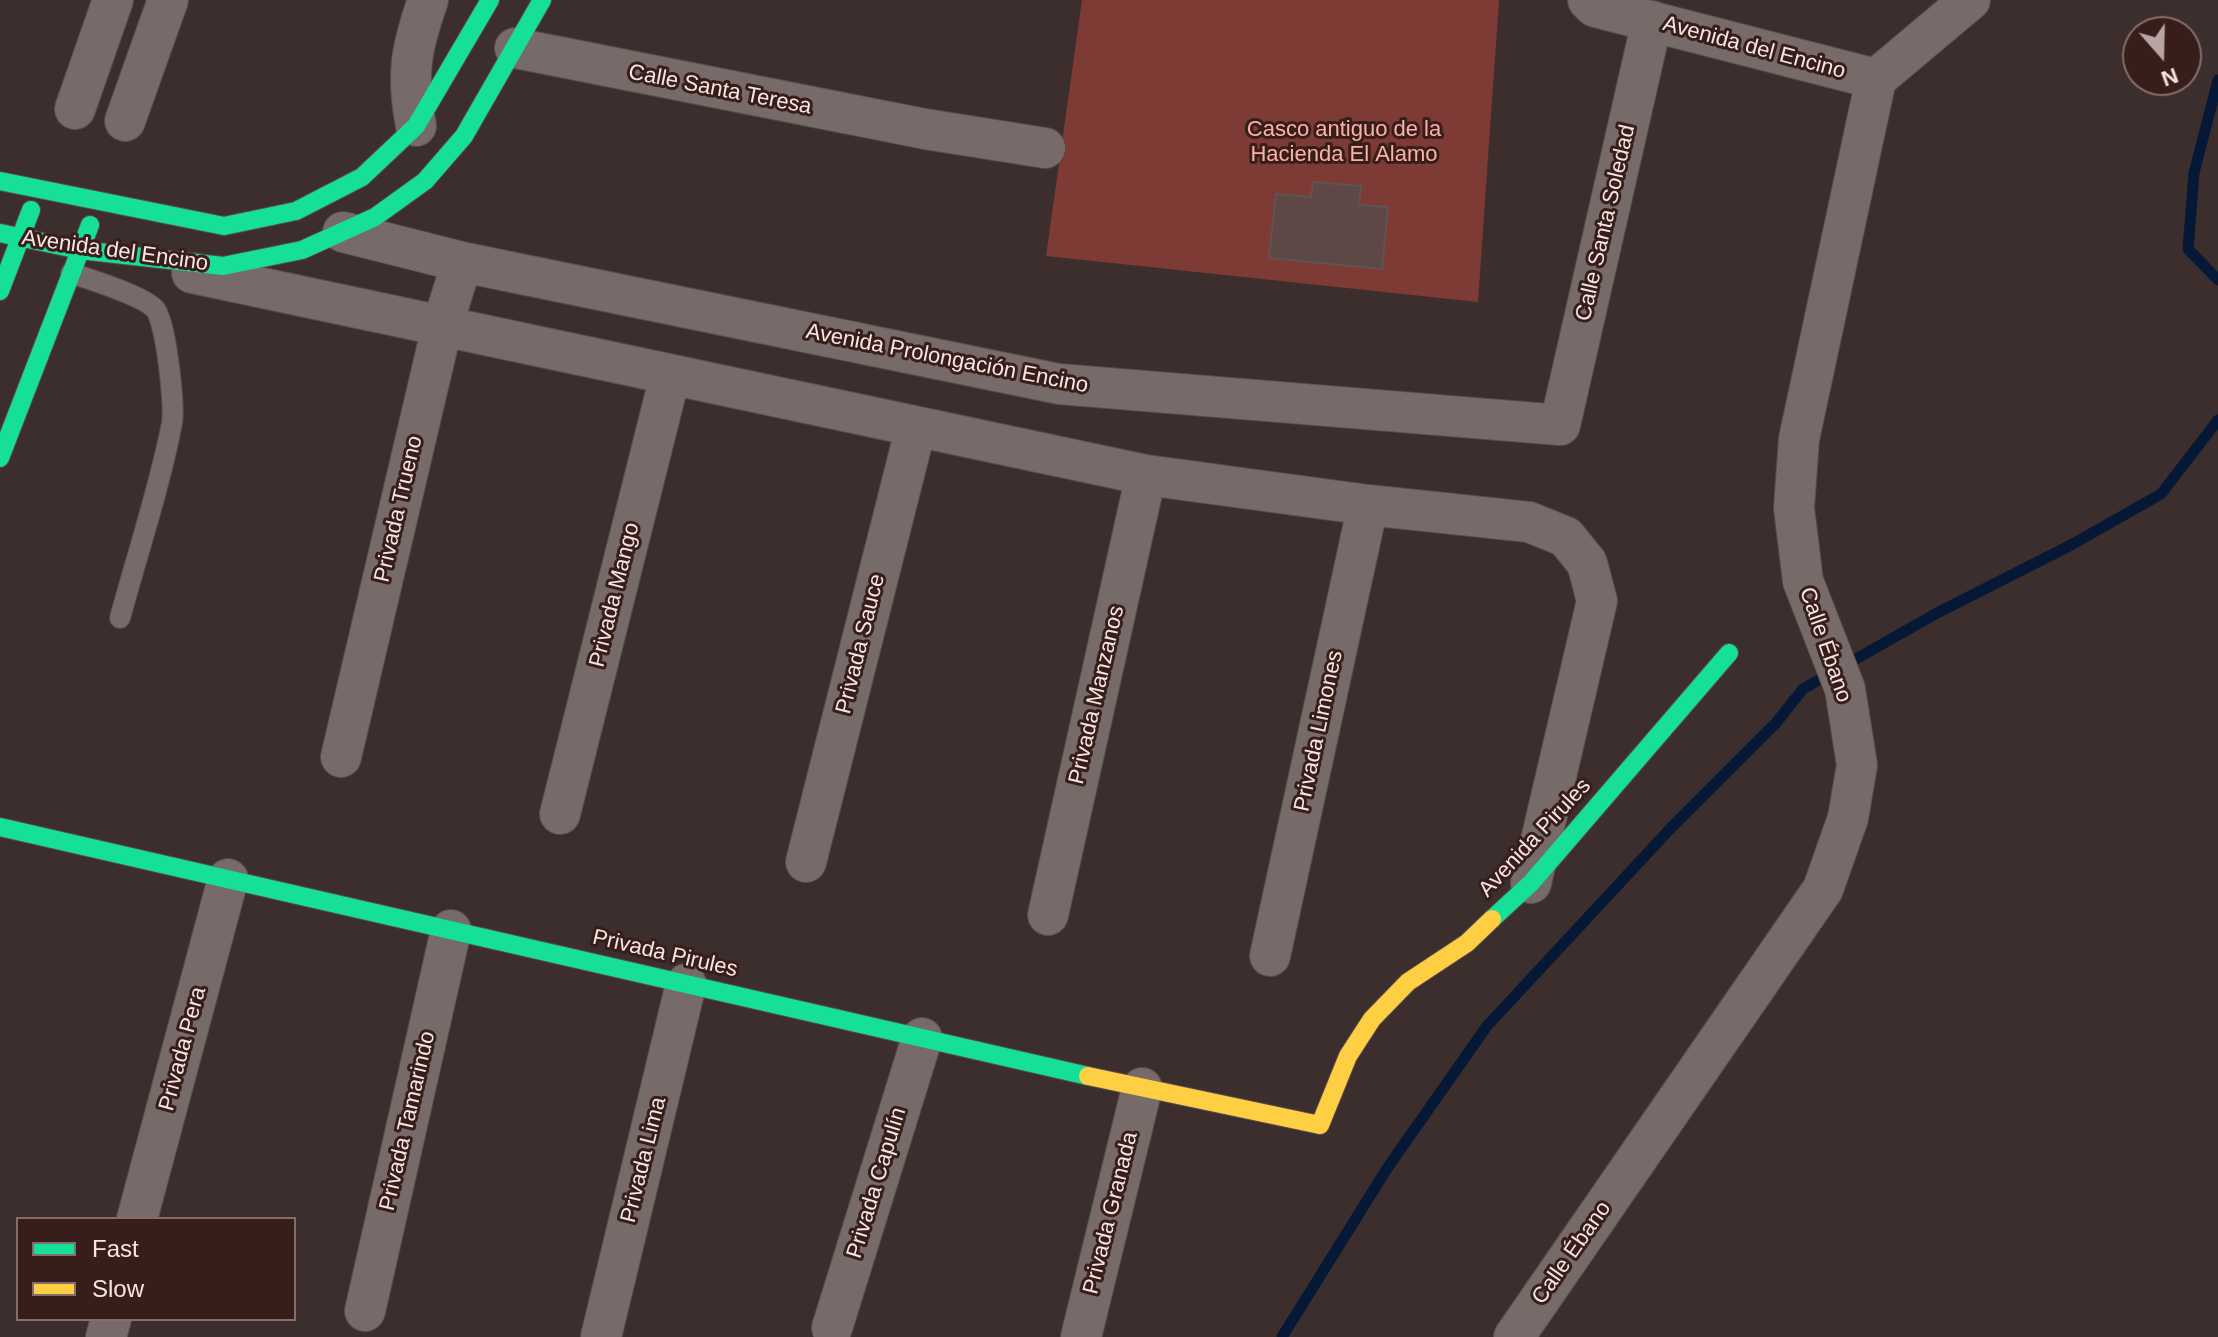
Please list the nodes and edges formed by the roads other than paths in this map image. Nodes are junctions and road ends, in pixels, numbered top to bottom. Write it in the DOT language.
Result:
graph roads {
  1 [pos="113,0"];
  2 [pos="168,0"];
  3 [pos="428,0"];
  4 [pos="490,0"];
  5 [pos="542,0"];
  6 [pos="1588,0"];
  7 [pos="1970,0"];
  8 [pos="1652,21"];
  9 [pos="515,48"];
  10 [pos="1876,79"];
  11 [pos="75,109"];
  12 [pos="125,121"];
  13 [pos="416,126"];
  14 [pos="1045,148"];
  15 [pos="0,181"];
  16 [pos="39,189"];
  17 [pos="100,200"];
  18 [pos="343,232"];
  19 [pos="0,233"];
  20 [pos="21,237"];
  21 [pos="75,262"];
  22 [pos="462,262"];
  23 [pos="0,291"];
  24 [pos="442,327"];
  25 [pos="670,376"];
  26 [pos="1560,425"];
  27 [pos="916,427"];
  28 [pos="0,458"];
  29 [pos="1146,475"];
  30 [pos="1368,505"];
  31 [pos="120,618"];
  32 [pos="1729,653"];
  33 [pos="341,757"];
  34 [pos="560,814"];
  35 [pos="0,827"];
  36 [pos="806,862"];
  37 [pos="228,879"];
  38 [pos="1531,883"];
  39 [pos="1048,915"];
  40 [pos="451,930"];
  41 [pos="1270,956"];
  42 [pos="686,984"];
  43 [pos="922,1038"];
  44 [pos="1142,1088"];
  45 [pos="1320,1125"];
  46 [pos="138,1217"];
  47 [pos="365,1311"];
  48 [pos="832,1328"];
  49 [pos="601,1337"];
  50 [pos="1081,1337"];
  51 [pos="1514,1337"];
  1 -- 11 [label="street"];
  2 -- 12 [label="street"];
  3 -- 13 [label="street"];
  4 -- 13 [label="street, Avenida del Encino"];
  5 -- 9 [label="street, Avenida del Encino"];
  6 -- 8 [label="street, Avenida del Encino"];
  7 -- 10 [label="street"];
  8 -- 10 [label="street, Avenida del Encino"];
  8 -- 26 [label="street, Calle Santa Soledad"];
  9 -- 14 [label="street, Calle Santa Teresa"];
  9 -- 18 [label="street, Avenida del Encino"];
  10 -- 51 [label="street, Calle Ébano"];
  13 -- 17 [label="street, Avenida del Encino"];
  15 -- 16 [label="street, Avenida del Encino"];
  16 -- 17 [label="street, Avenida del Encino"];
  16 -- 20 [label="street"];
  17 -- 21 [label="street"];
  18 -- 21 [label="street, Avenida del Encino"];
  18 -- 22 [label="street, Avenida Prolongación Encino"];
  19 -- 20 [label="street, Avenida del Encino"];
  20 -- 21 [label="street, Avenida del Encino"];
  20 -- 23 [label="street"];
  21 -- 24 [label="street"];
  21 -- 28 [label="street"];
  21 -- 31 [label="lane"];
  22 -- 24 [label="street, Privada Trueno"];
  22 -- 26 [label="street, Avenida Prolongación Encino"];
  24 -- 25 [label="street"];
  24 -- 33 [label="street, Privada Trueno"];
  25 -- 27 [label="street"];
  25 -- 34 [label="street, Privada Mango"];
  27 -- 29 [label="street"];
  27 -- 36 [label="street, Privada Sauce"];
  29 -- 30 [label="street"];
  29 -- 39 [label="street, Privada Manzanos"];
  30 -- 38 [label="street"];
  30 -- 41 [label="street, Privada Limones"];
  32 -- 38 [label="street, Avenida Pirules"];
  35 -- 37 [label="street, Privada Pirules"];
  37 -- 40 [label="street, Privada Pirules"];
  37 -- 46 [label="street, Privada Pera"];
  38 -- 45 [label="street, Avenida Pirules"];
  40 -- 42 [label="street, Privada Pirules"];
  40 -- 47 [label="street, Privada Tamarindo"];
  42 -- 43 [label="street, Privada Pirules"];
  42 -- 49 [label="street, Privada Lima"];
  43 -- 44 [label="street, Privada Pirules"];
  43 -- 48 [label="street, Privada Capulín"];
  44 -- 45 [label="street, Privada Pirules"];
  44 -- 50 [label="street, Privada Granada"];
}
